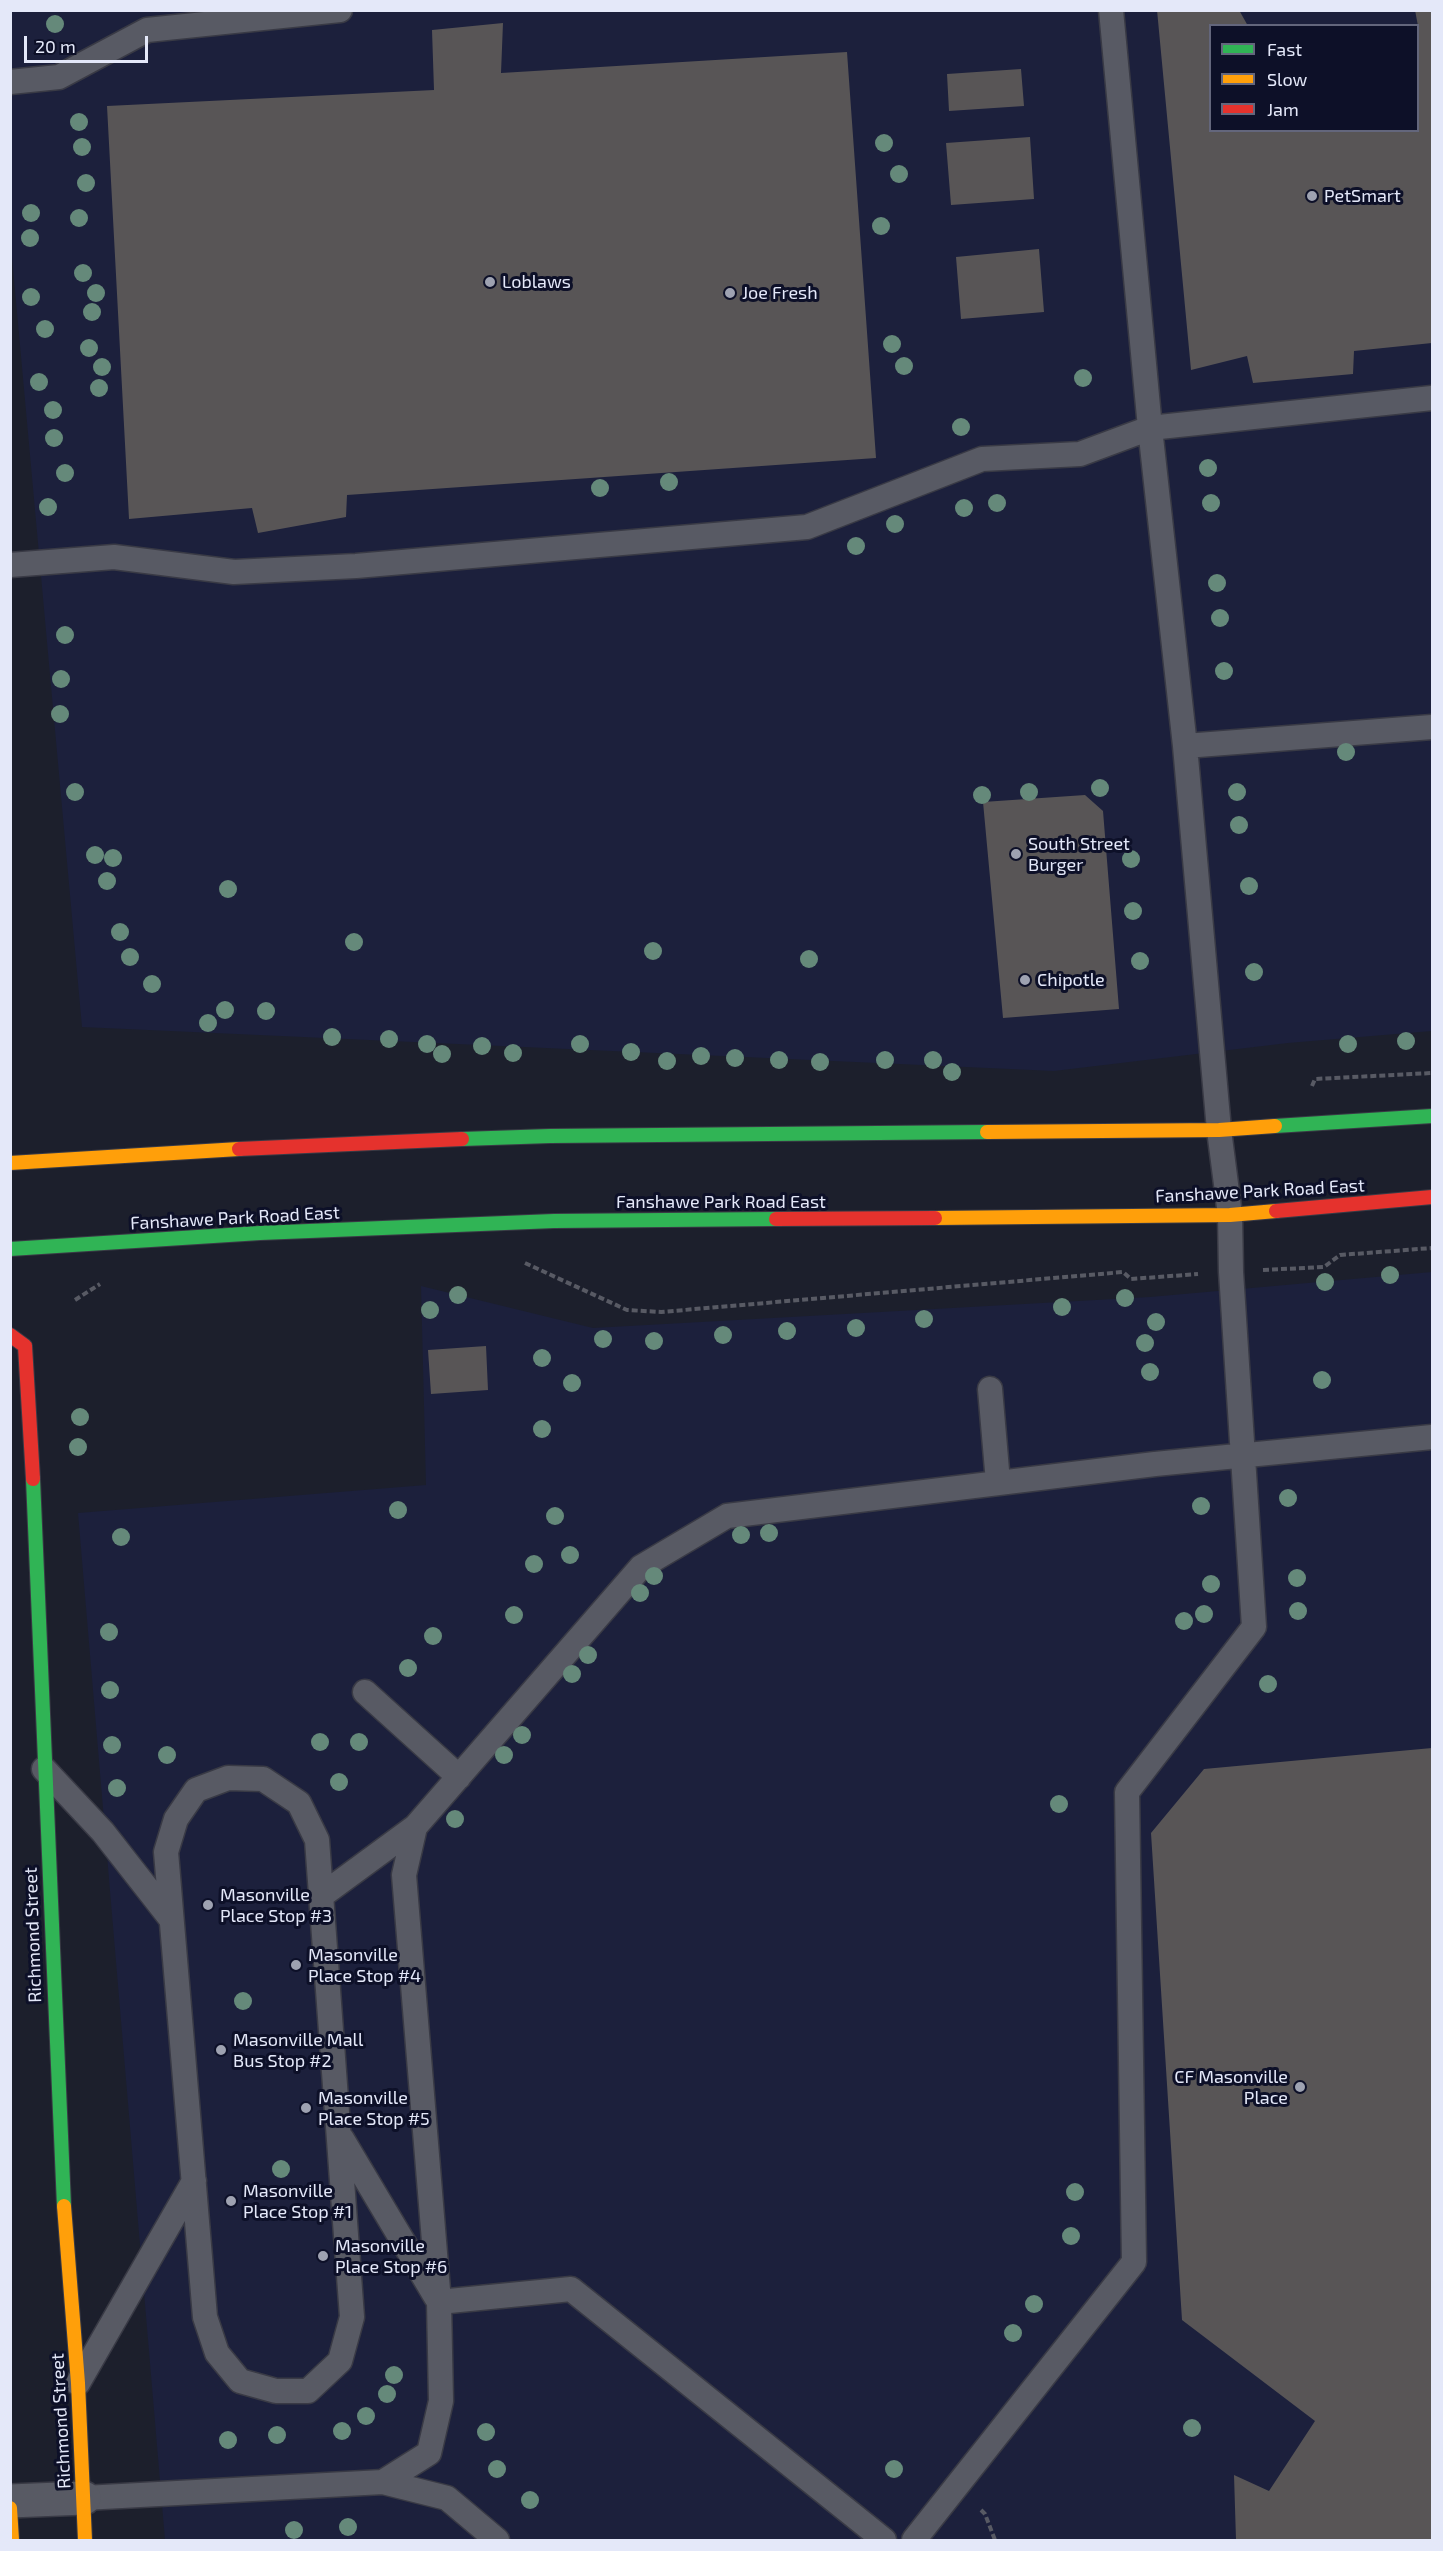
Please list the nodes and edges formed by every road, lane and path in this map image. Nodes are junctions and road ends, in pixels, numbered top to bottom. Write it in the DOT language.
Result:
graph roads {
  1 [pos="340,10"];
  2 [pos="1111,10"];
  3 [pos="10,82"];
  4 [pos="1432,398"];
  5 [pos="1150,428"];
  6 [pos="10,565"];
  7 [pos="1432,727"];
  8 [pos="1185,746"];
  9 [pos="1432,1116"];
  10 [pos="1219,1130"];
  11 [pos="10,1163"];
  12 [pos="1432,1197"];
  13 [pos="1230,1215"];
  14 [pos="1432,1248"];
  15 [pos="10,1249"];
  16 [pos="523,1262"];
  17 [pos="1324,1267"];
  18 [pos="1131,1279"];
  19 [pos="112,1282"];
  20 [pos="75,1299"];
  21 [pos="10,1335"];
  22 [pos="990,1389"];
  23 [pos="1432,1437"];
  24 [pos="1244,1454"];
  25 [pos="998,1482"];
  26 [pos="365,1692"];
  27 [pos="44,1769"];
  28 [pos="459,1777"];
  29 [pos="416,1827"];
  30 [pos="321,1896"];
  31 [pos="171,1919"];
  32 [pos="339,2134"];
  33 [pos="194,2181"];
  34 [pos="439,2302"];
  35 [pos="78,2383"];
  36 [pos="383,2482"];
  37 [pos="84,2498"];
  38 [pos="10,2501"];
  39 [pos="10,2508"];
  40 [pos="12,2541"];
  41 [pos="85,2541"];
  42 [pos="497,2541"];
  43 [pos="884,2541"];
  44 [pos="914,2541"];
  1 -- 3 [label="lane"];
  2 -- 5 [label="lane"];
  4 -- 5 [label="lane"];
  5 -- 6 [label="lane"];
  5 -- 8 [label="lane"];
  7 -- 8 [label="lane"];
  8 -- 10 [label="lane"];
  9 -- 10 [label="main road"];
  10 -- 11 [label="main road"];
  10 -- 13 [label="lane"];
  12 -- 13 [label="main road, Fanshawe Park Road East"];
  13 -- 15 [label="main road, Fanshawe Park Road East"];
  13 -- 24 [label="lane"];
  14 -- 17 [label="path"];
  16 -- 18 [label="path"];
  19 -- 20 [label="path"];
  21 -- 27 [label="main road, Richmond Street"];
  22 -- 25 [label="lane"];
  23 -- 24 [label="lane"];
  24 -- 25 [label="lane"];
  24 -- 44 [label="lane"];
  25 -- 28 [label="lane"];
  26 -- 28 [label="lane"];
  27 -- 31 [label="lane"];
  27 -- 35 [label="main road, Richmond Street"];
  28 -- 29 [label="lane"];
  29 -- 30 [label="lane"];
  29 -- 34 [label="lane"];
  30 -- 31 [label="lane"];
  30 -- 32 [label="lane"];
  31 -- 33 [label="lane"];
  32 -- 33 [label="lane"];
  32 -- 34 [label="lane"];
  33 -- 35 [label="lane"];
  34 -- 36 [label="lane"];
  34 -- 43 [label="lane"];
  35 -- 37 [label="main road, Richmond Street"];
  36 -- 37 [label="lane"];
  36 -- 42 [label="lane"];
  37 -- 38 [label="street"];
  37 -- 41 [label="main road, Richmond Street"];
  39 -- 40 [label="main road"];
}
